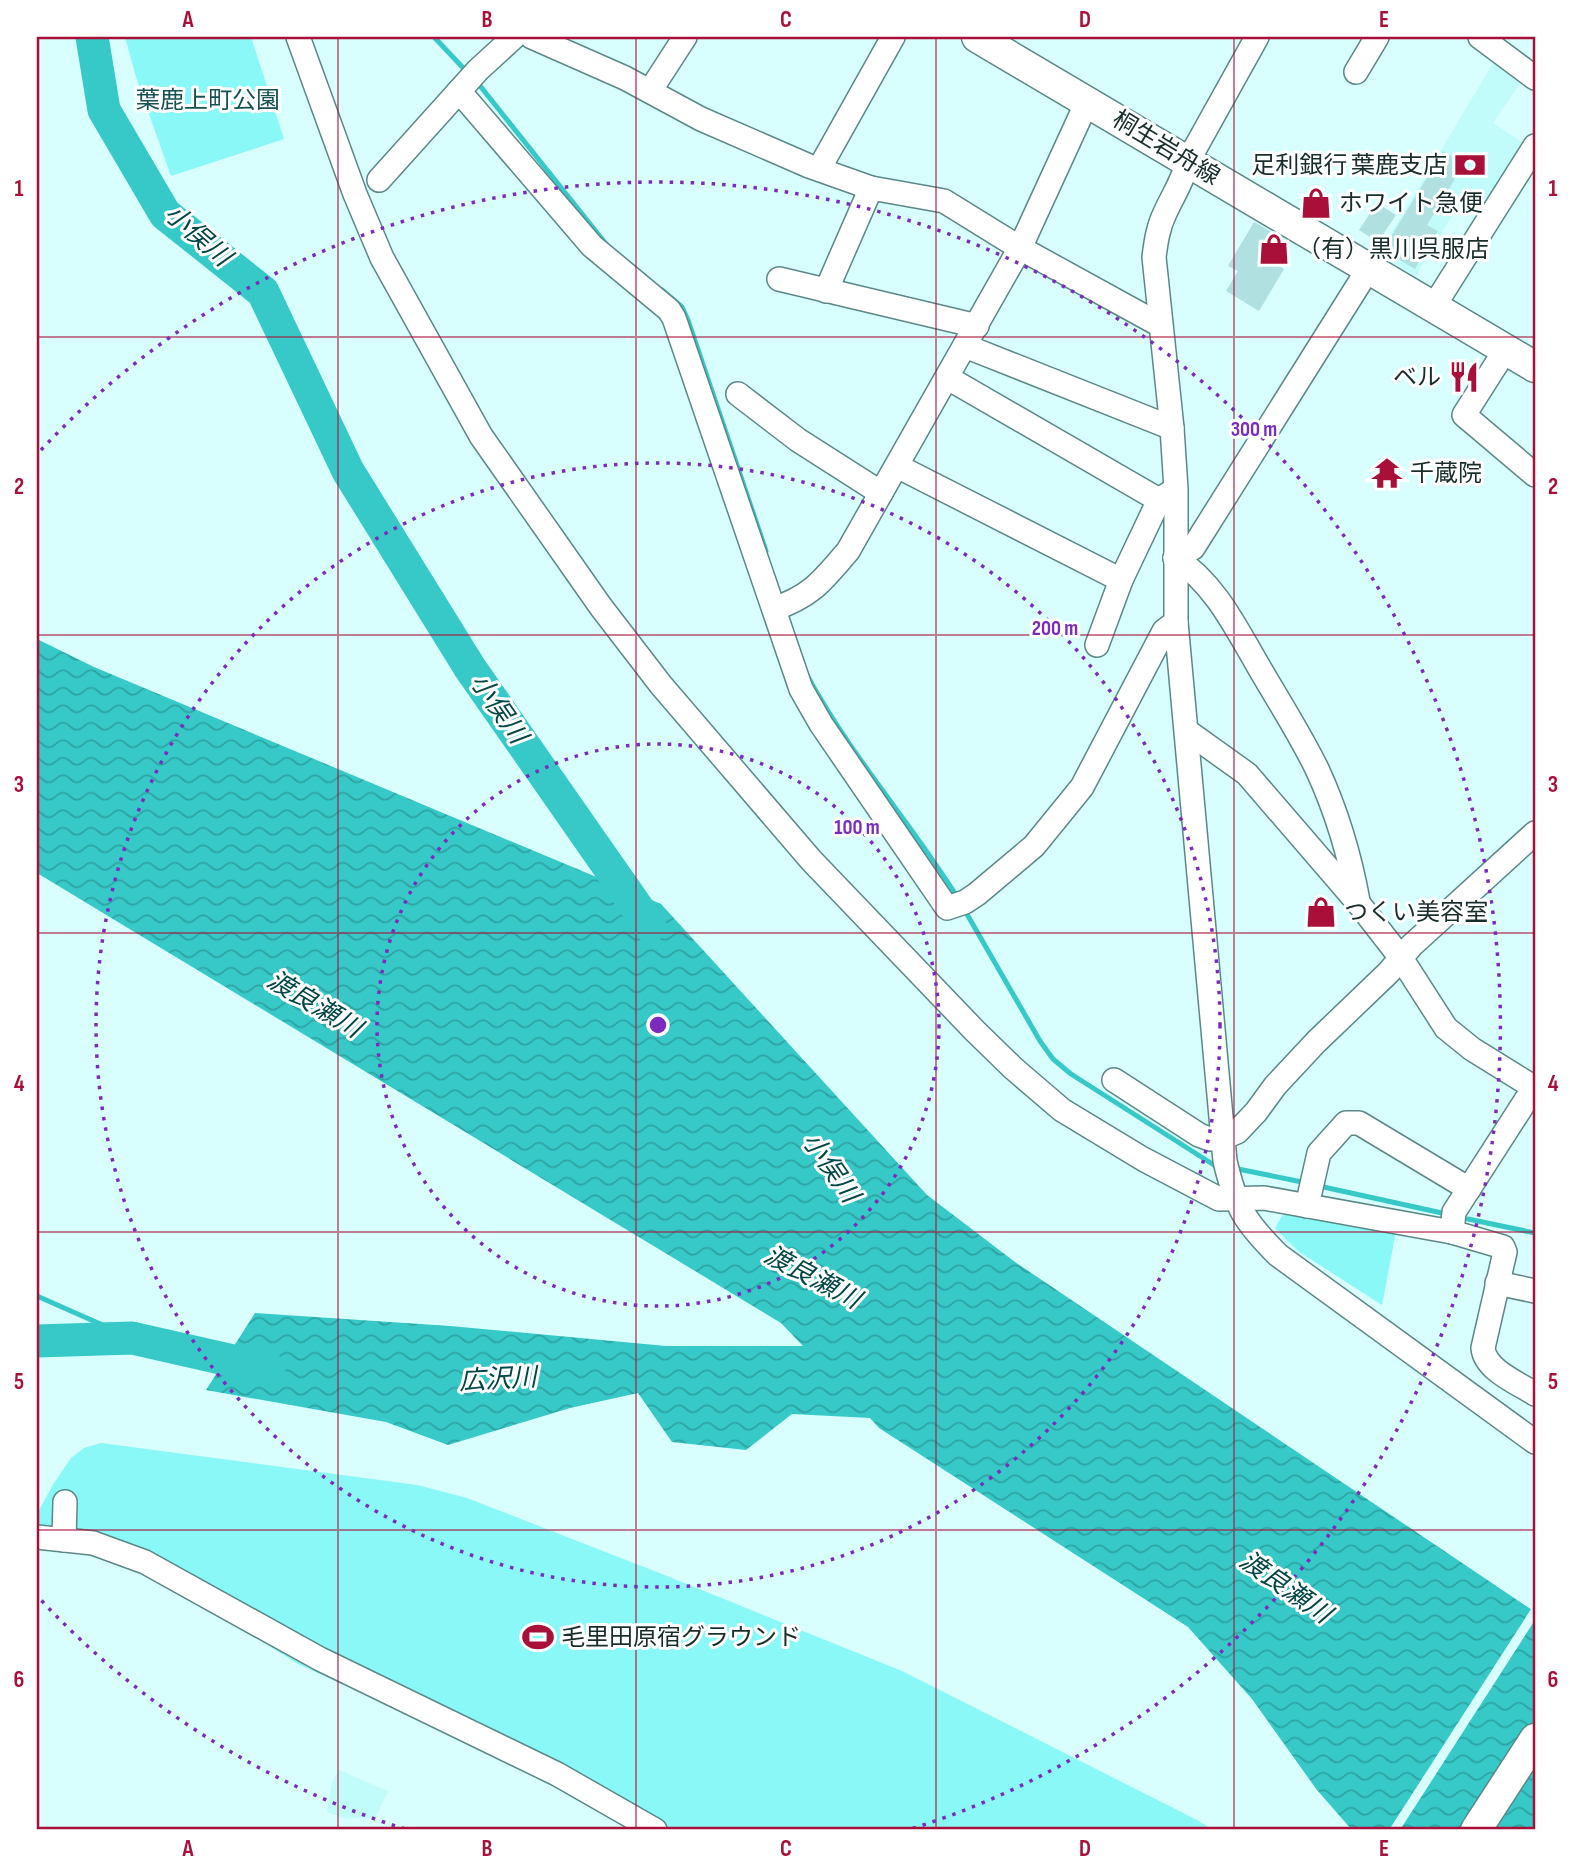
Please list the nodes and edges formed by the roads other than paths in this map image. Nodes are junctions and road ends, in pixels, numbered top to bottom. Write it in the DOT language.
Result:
graph roads {
  1 [pos="298,37"];
  2 [pos="514,37"];
  3 [pos="532,37"];
  4 [pos="685,37"];
  5 [pos="893,37"];
  6 [pos="977,37"];
  7 [pos="1257,37"];
  8 [pos="1377,37"];
  9 [pos="1480,37"];
  10 [pos="1356,72"];
  11 [pos="1535,78"];
  12 [pos="468,82"];
  13 [pos="650,91"];
  14 [pos="1087,102"];
  15 [pos="1535,146"];
  16 [pos="1188,161"];
  17 [pos="819,169"];
  18 [pos="379,180"];
  19 [pos="871,188"];
  20 [pos="1020,248"];
  21 [pos="1369,268"];
  22 [pos="779,279"];
  23 [pos="827,291"];
  24 [pos="1434,306"];
  25 [pos="977,326"];
  26 [pos="1160,326"];
  27 [pos="965,346"];
  28 [pos="1506,349"];
  29 [pos="1535,367"];
  30 [pos="948,377"];
  31 [pos="738,394"];
  32 [pos="1172,428"];
  33 [pos="897,466"];
  34 [pos="1535,475"];
  35 [pos="881,493"];
  36 [pos="1168,494"];
  37 [pos="1175,558"];
  38 [pos="1121,580"];
  39 [pos="781,606"];
  40 [pos="1177,621"];
  41 [pos="1097,645"];
  42 [pos="1186,731"];
  43 [pos="1535,833"];
  44 [pos="1359,904"];
  45 [pos="1401,958"];
  46 [pos="1114,1080"];
  47 [pos="1535,1087"];
  48 [pos="1526,1119"];
  49 [pos="1222,1138"];
  50 [pos="1469,1189"];
  51 [pos="1235,1199"];
  52 [pos="1307,1206"];
  53 [pos="1451,1232"];
  54 [pos="1497,1283"];
  55 [pos="1535,1291"];
  56 [pos="1535,1394"];
  57 [pos="1535,1442"];
  58 [pos="65,1502"];
  59 [pos="37,1537"];
  60 [pos="64,1540"];
  61 [pos="1535,1739"];
  62 [pos="655,1830"];
  63 [pos="1476,1830"];
  1 -- 51 [label="street"];
  2 -- 12 [label="street"];
  3 -- 13 [label="street"];
  4 -- 13 [label="street"];
  5 -- 17 [label="street"];
  6 -- 14 [label="main road, 桐生岩舟線"];
  7 -- 16 [label="street"];
  8 -- 10 [label="street"];
  9 -- 11 [label="street"];
  12 -- 18 [label="street"];
  12 -- 39 [label="street"];
  13 -- 17 [label="street"];
  14 -- 16 [label="main road, 桐生岩舟線"];
  14 -- 20 [label="street"];
  15 -- 24 [label="street"];
  16 -- 21 [label="main road, 桐生岩舟線"];
  16 -- 26 [label="street"];
  17 -- 19 [label="street"];
  19 -- 20 [label="street"];
  19 -- 23 [label="street"];
  20 -- 25 [label="street"];
  20 -- 26 [label="street"];
  21 -- 24 [label="main road, 桐生岩舟線"];
  21 -- 37 [label="street"];
  22 -- 23 [label="street"];
  23 -- 25 [label="street"];
  24 -- 28 [label="main road, 桐生岩舟線"];
  25 -- 27 [label="street"];
  26 -- 32 [label="street"];
  27 -- 30 [label="street"];
  27 -- 32 [label="street"];
  28 -- 29 [label="main road, 桐生岩舟線"];
  28 -- 34 [label="street"];
  30 -- 33 [label="street"];
  30 -- 36 [label="street"];
  31 -- 35 [label="street"];
  32 -- 36 [label="street"];
  33 -- 35 [label="street"];
  33 -- 38 [label="street"];
  35 -- 39 [label="street"];
  36 -- 37 [label="street"];
  36 -- 38 [label="street"];
  37 -- 40 [label="street"];
  37 -- 44 [label="street"];
  38 -- 41 [label="street"];
  39 -- 40 [label="street"];
  40 -- 42 [label="street"];
  42 -- 44 [label="street"];
  42 -- 49 [label="street"];
  43 -- 45 [label="street"];
  44 -- 45 [label="street"];
  45 -- 47 [label="street"];
  45 -- 49 [label="street"];
  46 -- 49 [label="street"];
  47 -- 48 [label="street"];
  48 -- 50 [label="street"];
  49 -- 51 [label="street"];
  50 -- 52 [label="street"];
  50 -- 53 [label="street"];
  51 -- 52 [label="street"];
  51 -- 57 [label="street"];
  52 -- 53 [label="street"];
  53 -- 54 [label="street"];
  54 -- 55 [label="street"];
  54 -- 56 [label="street"];
  58 -- 60 [label="street"];
  59 -- 60 [label="street"];
  60 -- 62 [label="street"];
  61 -- 63 [label="main road"];
}
